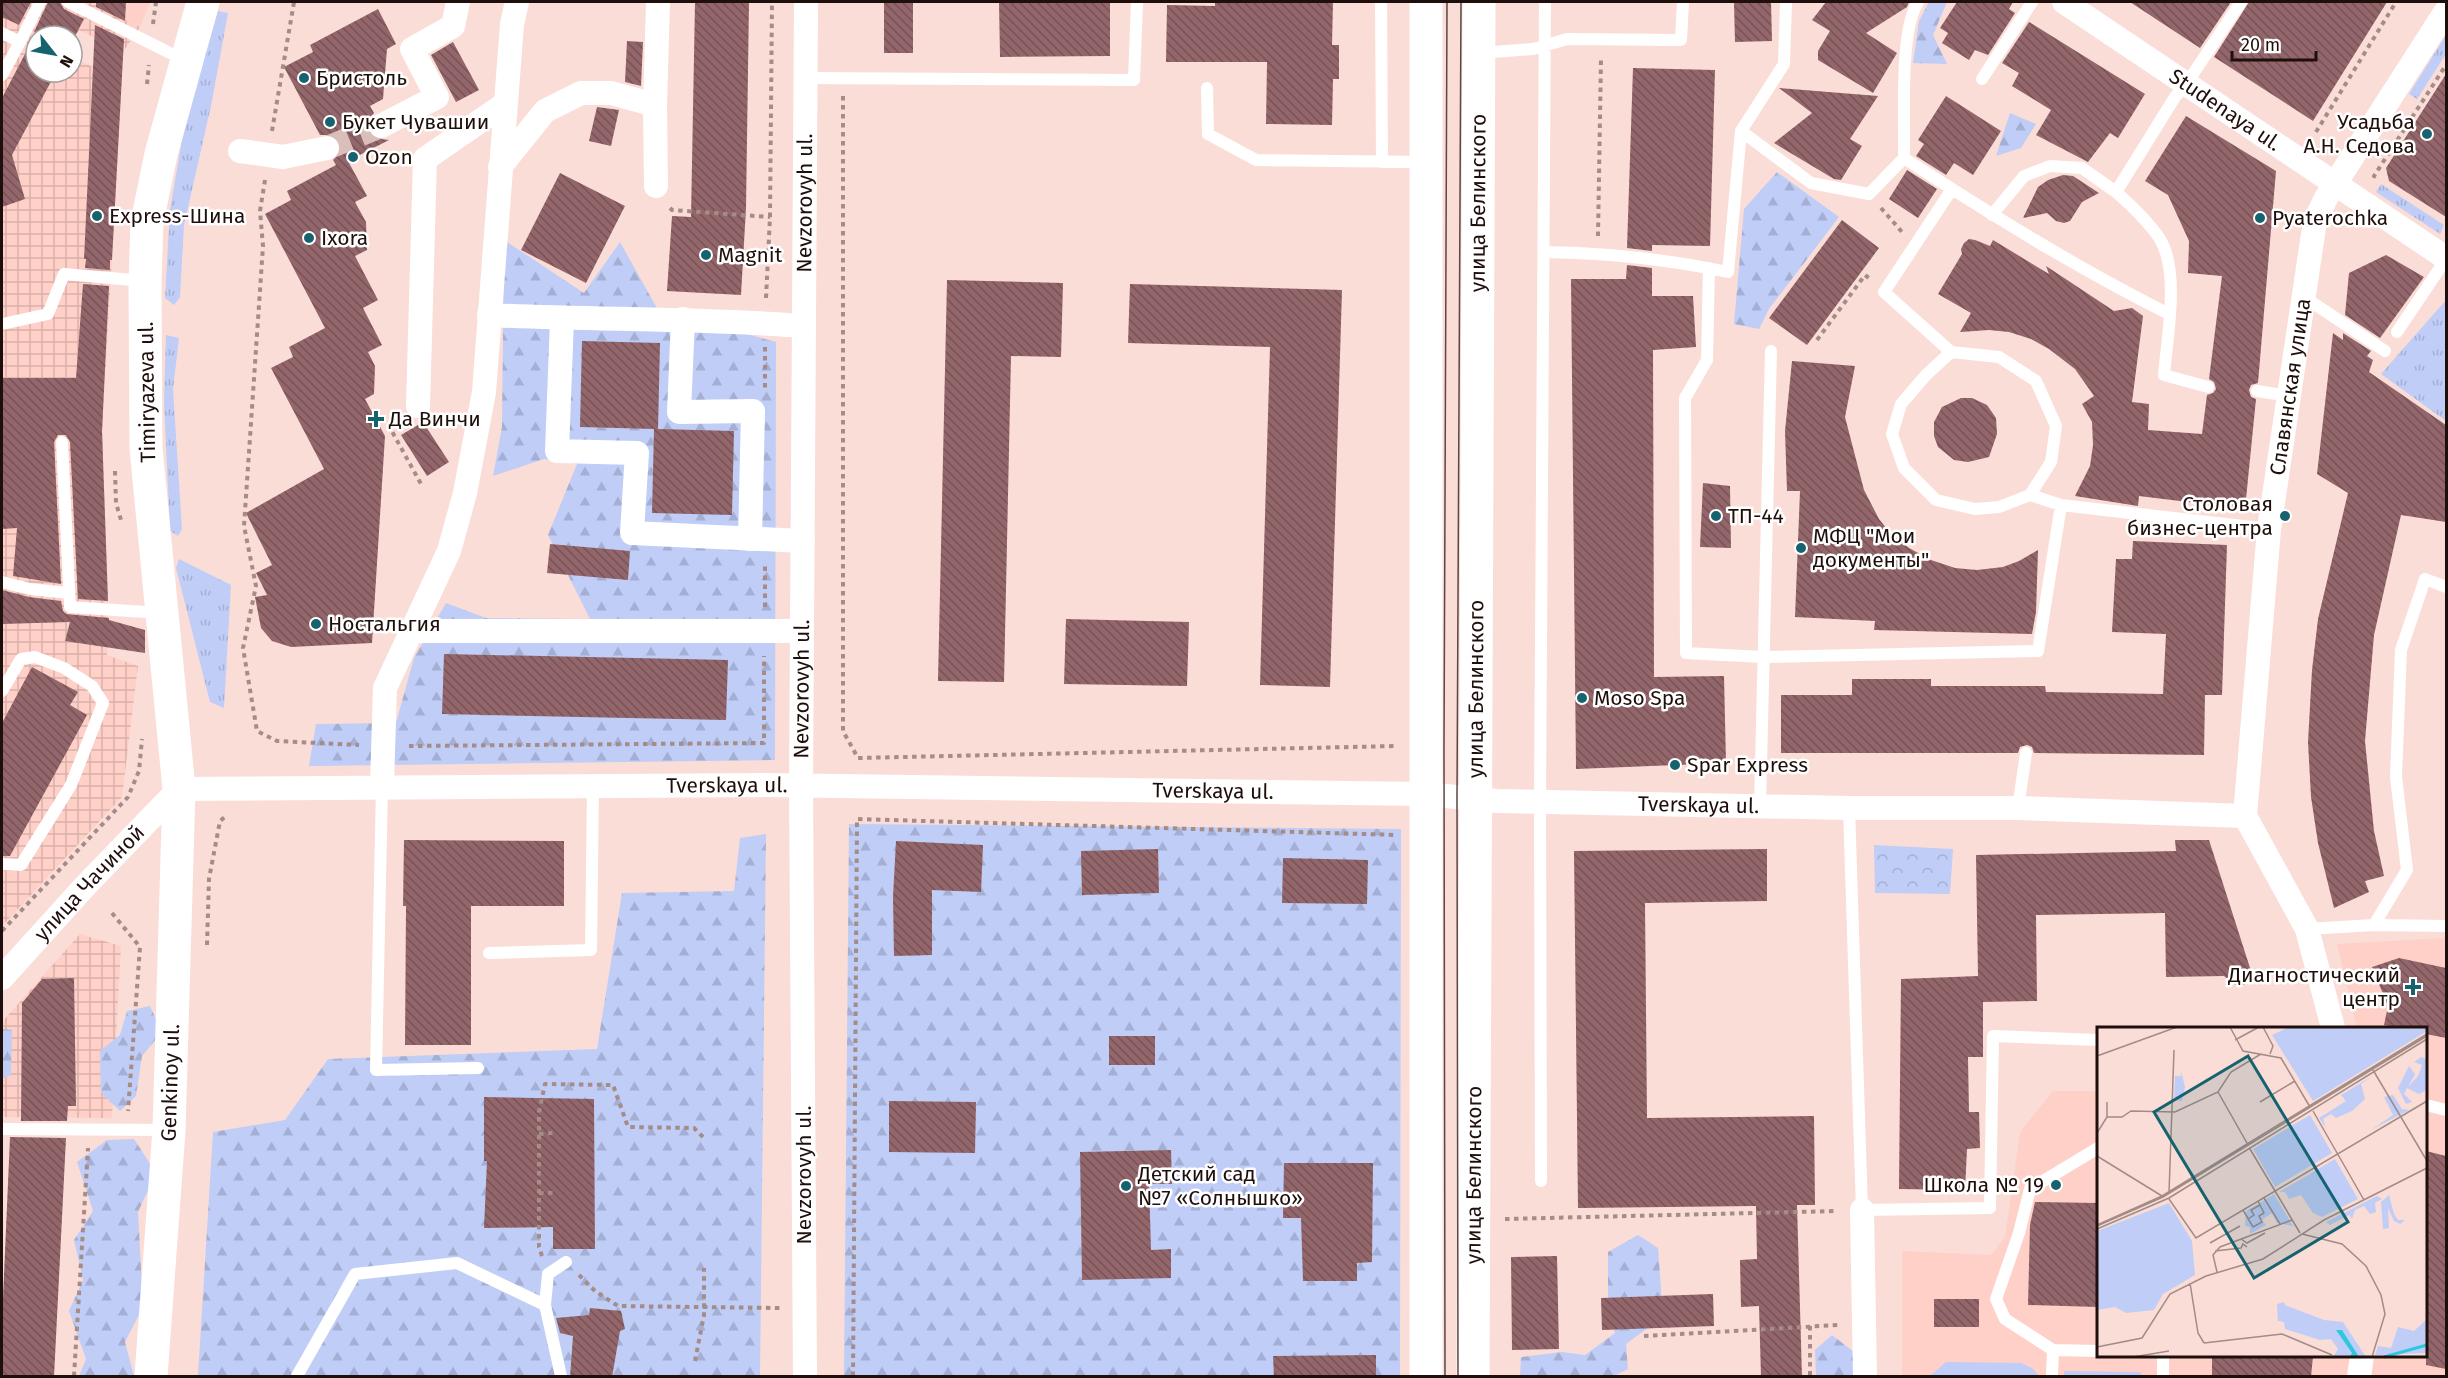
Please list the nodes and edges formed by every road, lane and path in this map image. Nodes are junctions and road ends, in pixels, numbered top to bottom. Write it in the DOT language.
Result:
graph roads {
  1 [pos="40,2"];
  2 [pos="68,2"];
  3 [pos="203,2"];
  4 [pos="294,2"];
  5 [pos="458,2"];
  6 [pos="517,2"];
  7 [pos="658,2"];
  8 [pos="772,2"];
  9 [pos="806,2"];
  10 [pos="1137,2"];
  11 [pos="1381,2"];
  12 [pos="1426,2"];
  13 [pos="1479,2"];
  14 [pos="1545,2"];
  15 [pos="1683,2"];
  16 [pos="1786,2"];
  17 [pos="1918,2"];
  18 [pos="2032,2"];
  19 [pos="2064,2"];
  20 [pos="2241,2"];
  21 [pos="2396,2"];
  22 [pos="2446,14"];
  23 [pos="2,33"];
  24 [pos="1602,39"];
  25 [pos="20,42"];
  26 [pos="1545,46"];
  27 [pos="1478,53"];
  28 [pos="187,62"];
  29 [pos="2446,65"];
  30 [pos="2,75"];
  31 [pos="806,78"];
  32 [pos="843,78"];
  33 [pos="1982,79"];
  34 [pos="2187,83"];
  35 [pos="1207,87"];
  36 [pos="505,104"];
  37 [pos="655,105"];
  38 [pos="381,126"];
  39 [pos="1741,131"];
  40 [pos="2316,132"];
  41 [pos="327,148"];
  42 [pos="240,152"];
  43 [pos="269,155"];
  44 [pos="1904,158"];
  45 [pos="1382,162"];
  46 [pos="1426,162"];
  47 [pos="500,167"];
  48 [pos="2374,176"];
  49 [pos="2336,183"];
  50 [pos="656,186"];
  51 [pos="1952,189"];
  52 [pos="2116,192"];
  53 [pos="1869,194"];
  54 [pos="1992,215"];
  55 [pos="770,217"];
  56 [pos="1914,247"];
  57 [pos="1545,252"];
  58 [pos="1598,254"];
  59 [pos="2446,259"];
  60 [pos="1709,268"];
  61 [pos="145,281"];
  62 [pos="1884,292"];
  63 [pos="2304,297"];
  64 [pos="2169,314"];
  65 [pos="489,315"];
  66 [pos="561,319"];
  67 [pos="682,319"];
  68 [pos="765,323"];
  69 [pos="2,324"];
  70 [pos="804,326"];
  71 [pos="2397,332"];
  72 [pos="1817,340"];
  73 [pos="1771,351"];
  74 [pos="2385,351"];
  75 [pos="1951,352"];
  76 [pos="2208,387"];
  77 [pos="2257,391"];
  78 [pos="2290,396"];
  79 [pos="418,406"];
  80 [pos="62,442"];
  81 [pos="402,452"];
  82 [pos="421,484"];
  83 [pos="2030,495"];
  84 [pos="2061,505"];
  85 [pos="2270,529"];
  86 [pos="750,539"];
  87 [pos="803,541"];
  88 [pos="2,582"];
  89 [pos="2446,587"];
  90 [pos="69,593"];
  91 [pos="163,613"];
  92 [pos="411,631"];
  93 [pos="802,631"];
  94 [pos="1763,657"];
  95 [pos="2,691"];
  96 [pos="764,743"];
  97 [pos="1404,746"];
  98 [pos="383,747"];
  99 [pos="2026,753"];
  100 [pos="382,786"];
  101 [pos="593,786"];
  102 [pos="801,786"];
  103 [pos="180,789"];
  104 [pos="1425,794"];
  105 [pos="1475,800"];
  106 [pos="1540,802"];
  107 [pos="1760,806"];
  108 [pos="1849,808"];
  109 [pos="2018,808"];
  110 [pos="229,814"];
  111 [pos="2245,816"];
  112 [pos="1406,835"];
  113 [pos="2,864"];
  114 [pos="65,864"];
  115 [pos="112,913"];
  116 [pos="2374,925"];
  117 [pos="2446,926"];
  118 [pos="2307,929"];
  119 [pos="2,932"];
  120 [pos="207,947"];
  121 [pos="489,953"];
  122 [pos="2,978"];
  123 [pos="2332,1027"];
  124 [pos="2097,1040"];
  125 [pos="478,1068"];
  126 [pos="2427,1105"];
  127 [pos="2446,1110"];
  128 [pos="2,1129"];
  129 [pos="89,1129"];
  130 [pos="126,1129"];
  131 [pos="169,1130"];
  132 [pos="553,1133"];
  133 [pos="538,1134"];
  134 [pos="705,1139"];
  135 [pos="2097,1149"];
  136 [pos="1541,1181"];
  137 [pos="539,1193"];
  138 [pos="553,1193"];
  139 [pos="1862,1210"];
  140 [pos="1505,1218"];
  141 [pos="566,1262"];
  142 [pos="704,1268"];
  143 [pos="548,1274"];
  144 [pos="545,1305"];
  145 [pos="804,1306"];
  146 [pos="704,1307"];
  147 [pos="1864,1324"];
  148 [pos="1810,1326"];
  149 [pos="1644,1336"];
  150 [pos="2053,1350"];
  151 [pos="2097,1351"];
  152 [pos="2163,1357"];
  153 [pos="2362,1357"];
  154 [pos="694,1361"];
  155 [pos="75,1377"];
  156 [pos="151,1377"];
  157 [pos="297,1377"];
  158 [pos="561,1377"];
  159 [pos="805,1377"];
  160 [pos="853,1377"];
  161 [pos="1426,1377"];
  162 [pos="1473,1377"];
  163 [pos="1810,1377"];
  164 [pos="1865,1377"];
  165 [pos="2052,1377"];
  166 [pos="2163,1377"];
  167 [pos="2360,1377"];
  1 -- 25 [label="lane"];
  2 -- 28 [label="lane"];
  3 -- 28 [label="main road, Timiryazeva ul."];
  4 -- 43 [label="path"];
  5 -- 38 [label="street"];
  6 -- 36 [label="street"];
  7 -- 37 [label="street"];
  8 -- 55 [label="path"];
  9 -- 31 [label="street, Nevzorovyh ul."];
  10 -- 32 [label="lane"];
  11 -- 45 [label="lane"];
  12 -- 46 [label="main road"];
  13 -- 27 [label="main road, улица Белинского"];
  14 -- 26 [label="lane"];
  15 -- 24 [label="lane"];
  16 -- 39 [label="lane"];
  17 -- 44 [label="lane"];
  18 -- 33 [label="lane"];
  19 -- 34 [label="street, Studenaya ul."];
  20 -- 34 [label="lane"];
  21 -- 40 [label="path"];
  22 -- 49 [label="street, Славянская улица"];
  23 -- 25 [label="lane"];
  24 -- 26 [label="lane"];
  24 -- 58 [label="path"];
  25 -- 30 [label="lane"];
  26 -- 27 [label="lane"];
  26 -- 57 [label="lane"];
  27 -- 105 [label="main road, улица Белинского"];
  28 -- 61 [label="main road, Timiryazeva ul."];
  29 -- 48 [label="path"];
  31 -- 32 [label="lane"];
  31 -- 70 [label="street, Nevzorovyh ul."];
  32 -- 97 [label="path"];
  34 -- 49 [label="street, Studenaya ul."];
  34 -- 52 [label="lane"];
  35 -- 45 [label="lane"];
  36 -- 47 [label="street"];
  36 -- 79 [label="street"];
  37 -- 47 [label="street"];
  37 -- 50 [label="street"];
  39 -- 53 [label="lane"];
  39 -- 60 [label="lane"];
  41 -- 43 [label="street"];
  42 -- 43 [label="street"];
  43 -- 98 [label="path"];
  44 -- 51 [label="lane"];
  44 -- 53 [label="lane"];
  45 -- 46 [label="lane"];
  46 -- 104 [label="main road"];
  47 -- 65 [label="street"];
  49 -- 59 [label="street, Studenaya ul."];
  49 -- 63 [label="street, Славянская улица"];
  50 -- 55 [label="path"];
  51 -- 54 [label="lane"];
  51 -- 56 [label="lane"];
  52 -- 54 [label="lane"];
  52 -- 64 [label="lane"];
  53 -- 56 [label="path"];
  54 -- 64 [label="lane"];
  55 -- 68 [label="path"];
  56 -- 62 [label="lane"];
  57 -- 58 [label="lane"];
  57 -- 106 [label="lane"];
  58 -- 60 [label="lane"];
  59 -- 71 [label="lane"];
  60 -- 94 [label="lane"];
  61 -- 69 [label="lane"];
  61 -- 91 [label="main road, Timiryazeva ul."];
  62 -- 72 [label="path"];
  62 -- 75 [label="lane"];
  63 -- 74 [label="lane"];
  63 -- 78 [label="street, Славянская улица"];
  64 -- 76 [label="lane"];
  65 -- 66 [label="street"];
  65 -- 92 [label="street"];
  66 -- 67 [label="street"];
  66 -- 86 [label="street"];
  67 -- 68 [label="street"];
  67 -- 86 [label="street"];
  68 -- 70 [label="street"];
  70 -- 87 [label="street, Nevzorovyh ul."];
  73 -- 94 [label="lane"];
  75 -- 83 [label="lane"];
  75 -- 83 [label="lane"];
  77 -- 78 [label="lane"];
  78 -- 85 [label="street, Славянская улица"];
  80 -- 90 [label="lane"];
  81 -- 82 [label="path"];
  83 -- 84 [label="lane"];
  84 -- 85 [label="lane"];
  84 -- 94 [label="lane"];
  85 -- 111 [label="street, Славянская улица"];
  86 -- 87 [label="street"];
  87 -- 93 [label="street, Nevzorovyh ul."];
  88 -- 90 [label="lane"];
  89 -- 116 [label="lane"];
  90 -- 91 [label="lane"];
  91 -- 103 [label="main road, Timiryazeva ul."];
  92 -- 93 [label="street"];
  92 -- 98 [label="street"];
  93 -- 102 [label="street, Nevzorovyh ul."];
  94 -- 107 [label="lane"];
  95 -- 113 [label="lane"];
  96 -- 98 [label="path"];
  98 -- 100 [label="street"];
  99 -- 109 [label="lane"];
  100 -- 101 [label="street, Tverskaya ul."];
  100 -- 103 [label="street, Tverskaya ul."];
  100 -- 125 [label="lane"];
  101 -- 102 [label="street, Tverskaya ul."];
  101 -- 121 [label="lane"];
  102 -- 104 [label="street, Tverskaya ul."];
  102 -- 145 [label="street, Nevzorovyh ul."];
  103 -- 122 [label="street, улица Чачиной"];
  103 -- 131 [label="main road, Genkinoy ul."];
  104 -- 105 [label="street, Tverskaya ul."];
  104 -- 161 [label="main road"];
  105 -- 106 [label="street, Tverskaya ul."];
  105 -- 162 [label="main road, улица Белинского"];
  106 -- 107 [label="street, Tverskaya ul."];
  106 -- 136 [label="lane"];
  107 -- 108 [label="street, Tverskaya ul."];
  108 -- 109 [label="street, Tverskaya ul."];
  108 -- 139 [label="lane"];
  109 -- 111 [label="street, Tverskaya ul."];
  110 -- 120 [label="path"];
  111 -- 118 [label="street"];
  112 -- 160 [label="path"];
  114 -- 119 [label="path"];
  115 -- 130 [label="path"];
  116 -- 117 [label="lane"];
  116 -- 118 [label="lane"];
  118 -- 123 [label="street"];
  124 -- 139 [label="lane"];
  126 -- 127 [label="lane"];
  128 -- 129 [label="lane"];
  129 -- 130 [label="lane"];
  129 -- 155 [label="path"];
  130 -- 131 [label="lane"];
  131 -- 156 [label="main road, Genkinoy ul."];
  132 -- 133 [label="path"];
  133 -- 134 [label="path"];
  133 -- 137 [label="path"];
  135 -- 150 [label="lane"];
  137 -- 138 [label="path"];
  137 -- 143 [label="path"];
  139 -- 140 [label="path"];
  139 -- 147 [label="street"];
  141 -- 143 [label="lane"];
  141 -- 146 [label="path"];
  142 -- 146 [label="path"];
  143 -- 144 [label="lane"];
  144 -- 157 [label="lane"];
  144 -- 158 [label="lane"];
  145 -- 146 [label="path"];
  145 -- 159 [label="street, Nevzorovyh ul."];
  146 -- 154 [label="path"];
  147 -- 148 [label="path"];
  147 -- 164 [label="street"];
  148 -- 149 [label="path"];
  148 -- 163 [label="path"];
  150 -- 151 [label="lane"];
  150 -- 165 [label="lane"];
  152 -- 166 [label="lane"];
  153 -- 167 [label="street"];
}
